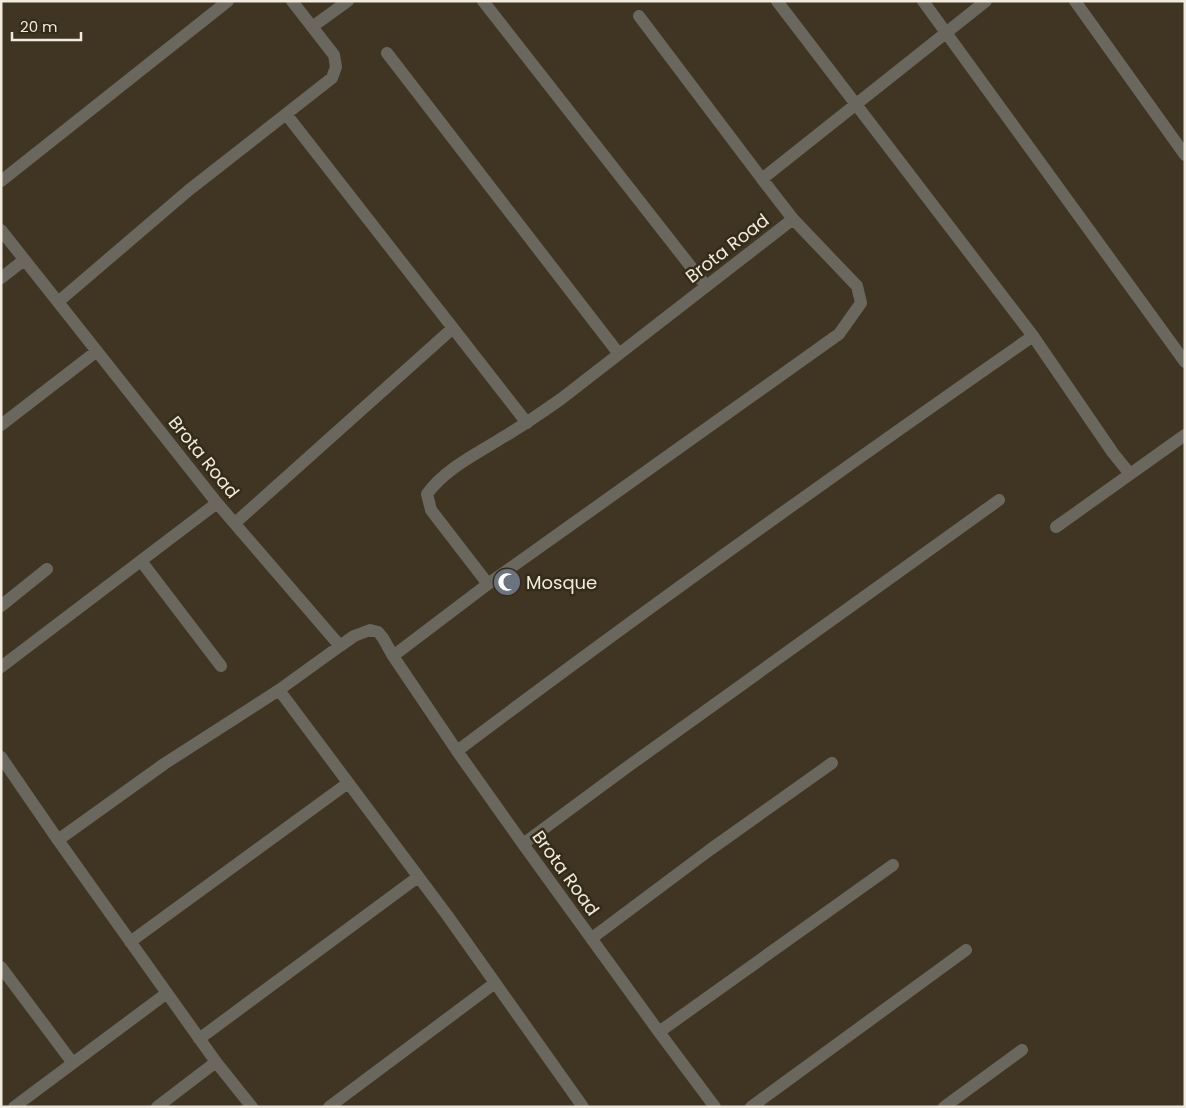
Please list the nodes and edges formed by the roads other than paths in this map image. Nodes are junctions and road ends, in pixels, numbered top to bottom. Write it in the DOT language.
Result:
graph roads {
  1 [pos="228,1"];
  2 [pos="292,1"];
  3 [pos="348,1"];
  4 [pos="483,1"];
  5 [pos="777,1"];
  6 [pos="923,1"];
  7 [pos="986,1"];
  8 [pos="1075,1"];
  9 [pos="639,16"];
  10 [pos="312,27"];
  11 [pos="946,33"];
  12 [pos="386,54"];
  13 [pos="857,104"];
  14 [pos="286,114"];
  15 [pos="1185,154"];
  16 [pos="762,179"];
  17 [pos="1,181"];
  18 [pos="793,219"];
  19 [pos="1,230"];
  20 [pos="24,260"];
  21 [pos="1,278"];
  22 [pos="706,286"];
  23 [pos="58,302"];
  24 [pos="453,328"];
  25 [pos="1033,336"];
  26 [pos="97,351"];
  27 [pos="619,354"];
  28 [pos="1185,362"];
  29 [pos="527,423"];
  30 [pos="1,425"];
  31 [pos="1185,435"];
  32 [pos="1130,474"];
  33 [pos="999,500"];
  34 [pos="217,504"];
  35 [pos="234,522"];
  36 [pos="1056,527"];
  37 [pos="141,561"];
  38 [pos="47,569"];
  39 [pos="488,584"];
  40 [pos="1,606"];
  41 [pos="340,646"];
  42 [pos="393,656"];
  43 [pos="221,666"];
  44 [pos="1,667"];
  45 [pos="279,690"];
  46 [pos="458,751"];
  47 [pos="1,757"];
  48 [pos="832,763"];
  49 [pos="348,783"];
  50 [pos="58,840"];
  51 [pos="523,844"];
  52 [pos="893,865"];
  53 [pos="418,877"];
  54 [pos="592,938"];
  55 [pos="130,942"];
  56 [pos="966,950"];
  57 [pos="1,967"];
  58 [pos="495,982"];
  59 [pos="167,992"];
  60 [pos="659,1032"];
  61 [pos="199,1039"];
  62 [pos="1022,1050"];
  63 [pos="72,1062"];
  64 [pos="216,1062"];
  65 [pos="580,1106"];
  66 [pos="14,1107"];
  67 [pos="157,1107"];
  68 [pos="252,1107"];
  69 [pos="329,1107"];
  70 [pos="716,1107"];
  71 [pos="751,1107"];
  72 [pos="944,1107"];
  1 -- 17 [label="street"];
  2 -- 10 [label="street"];
  3 -- 10 [label="street"];
  4 -- 22 [label="street"];
  5 -- 13 [label="street"];
  6 -- 11 [label="street"];
  7 -- 11 [label="street"];
  8 -- 15 [label="street"];
  9 -- 16 [label="street"];
  10 -- 14 [label="street"];
  11 -- 13 [label="street"];
  11 -- 28 [label="street"];
  12 -- 27 [label="street"];
  13 -- 16 [label="street"];
  13 -- 25 [label="street"];
  14 -- 23 [label="street"];
  14 -- 24 [label="street"];
  16 -- 18 [label="street"];
  18 -- 22 [label="street, Brota Road"];
  18 -- 39 [label="street, Brota Road"];
  19 -- 20 [label="street, Brota Road"];
  20 -- 21 [label="street"];
  20 -- 23 [label="street, Brota Road"];
  22 -- 27 [label="street, Brota Road"];
  23 -- 26 [label="street, Brota Road"];
  24 -- 29 [label="street"];
  24 -- 35 [label="street"];
  25 -- 32 [label="street"];
  25 -- 46 [label="street"];
  26 -- 30 [label="street"];
  26 -- 34 [label="street, Brota Road"];
  27 -- 29 [label="street, Brota Road"];
  29 -- 39 [label="street, Brota Road"];
  31 -- 32 [label="street"];
  32 -- 36 [label="street"];
  33 -- 51 [label="street"];
  34 -- 35 [label="street, Brota Road"];
  34 -- 37 [label="street"];
  35 -- 41 [label="street, Brota Road"];
  37 -- 43 [label="street"];
  37 -- 44 [label="street"];
  38 -- 40 [label="street"];
  39 -- 42 [label="street, Brota Road"];
  41 -- 42 [label="street, Brota Road"];
  41 -- 45 [label="street"];
  42 -- 46 [label="street, Brota Road"];
  45 -- 49 [label="street"];
  45 -- 50 [label="street"];
  46 -- 51 [label="street, Brota Road"];
  47 -- 50 [label="street"];
  48 -- 54 [label="street"];
  49 -- 53 [label="street"];
  49 -- 55 [label="street"];
  50 -- 55 [label="street"];
  51 -- 54 [label="street, Brota Road"];
  52 -- 60 [label="street"];
  53 -- 58 [label="street"];
  53 -- 61 [label="street"];
  54 -- 60 [label="street, Brota Road"];
  55 -- 59 [label="street"];
  56 -- 71 [label="street"];
  57 -- 63 [label="street"];
  58 -- 65 [label="street"];
  58 -- 69 [label="street"];
  59 -- 61 [label="street"];
  59 -- 63 [label="street"];
  60 -- 70 [label="street, Brota Road"];
  61 -- 64 [label="street"];
  62 -- 72 [label="street"];
  63 -- 66 [label="street"];
  64 -- 67 [label="street"];
  64 -- 68 [label="street"];
}
